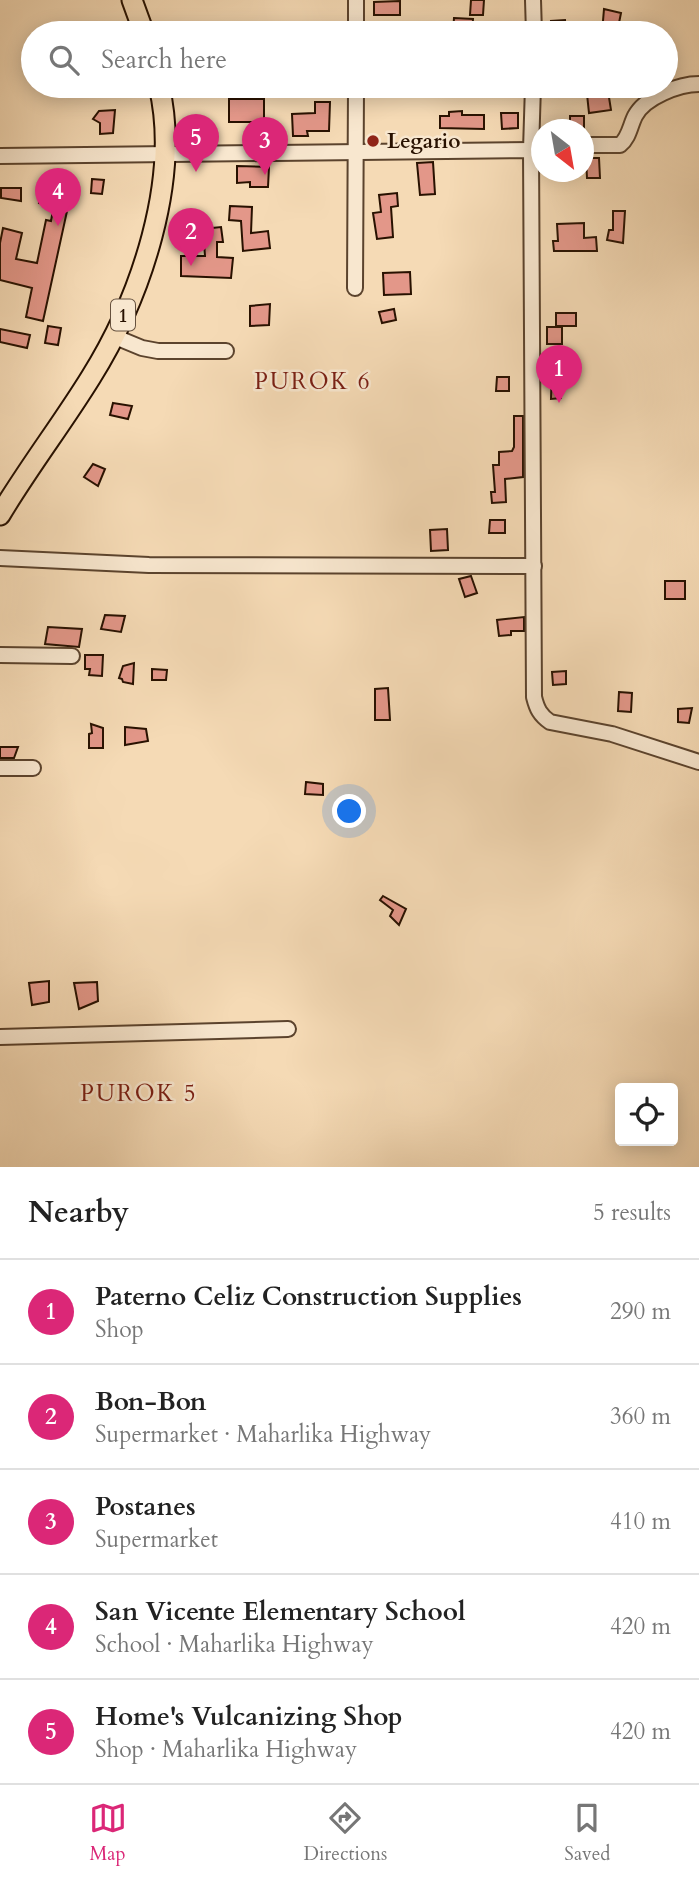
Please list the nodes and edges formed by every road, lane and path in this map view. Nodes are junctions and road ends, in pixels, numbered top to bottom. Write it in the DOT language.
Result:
graph roads {
  1 [pos="132,0"];
  2 [pos="356,0"];
  3 [pos="533,0"];
  4 [pos="140,21"];
  5 [pos="356,21"];
  6 [pos="534,21"];
  7 [pos="699,84"];
  8 [pos="678,89"];
  9 [pos="161,98"];
  10 [pos="356,98"];
  11 [pos="533,98"];
  12 [pos="656,98"];
  13 [pos="534,119"];
  14 [pos="594,145"];
  15 [pos="531,146"];
  16 [pos="356,150"];
  17 [pos="164,155"];
  18 [pos="0,156"];
  19 [pos="535,182"];
  20 [pos="355,288"];
  21 [pos="113,336"];
  22 [pos="226,351"];
  23 [pos="0,515"];
  24 [pos="0,558"];
  25 [pos="534,566"];
  26 [pos="0,655"];
  27 [pos="72,656"];
  28 [pos="699,762"];
  29 [pos="0,768"];
  30 [pos="33,768"];
  31 [pos="288,1029"];
  32 [pos="0,1037"];
  1 -- 4 [label="highway"];
  2 -- 5 [label="street"];
  3 -- 6 [label="street"];
  7 -- 8 [label="street"];
  9 -- 17 [label="highway, 1"];
  10 -- 16 [label="street"];
  11 -- 13 [label="street"];
  12 -- 14 [label="street"];
  15 -- 16 [label="street"];
  16 -- 17 [label="street"];
  16 -- 20 [label="street"];
  17 -- 18 [label="street"];
  17 -- 21 [label="highway, 1"];
  19 -- 25 [label="street"];
  21 -- 22 [label="street"];
  21 -- 23 [label="highway, 1"];
  24 -- 25 [label="street"];
  25 -- 28 [label="street"];
  26 -- 27 [label="street"];
  29 -- 30 [label="street"];
  31 -- 32 [label="street"];
}
